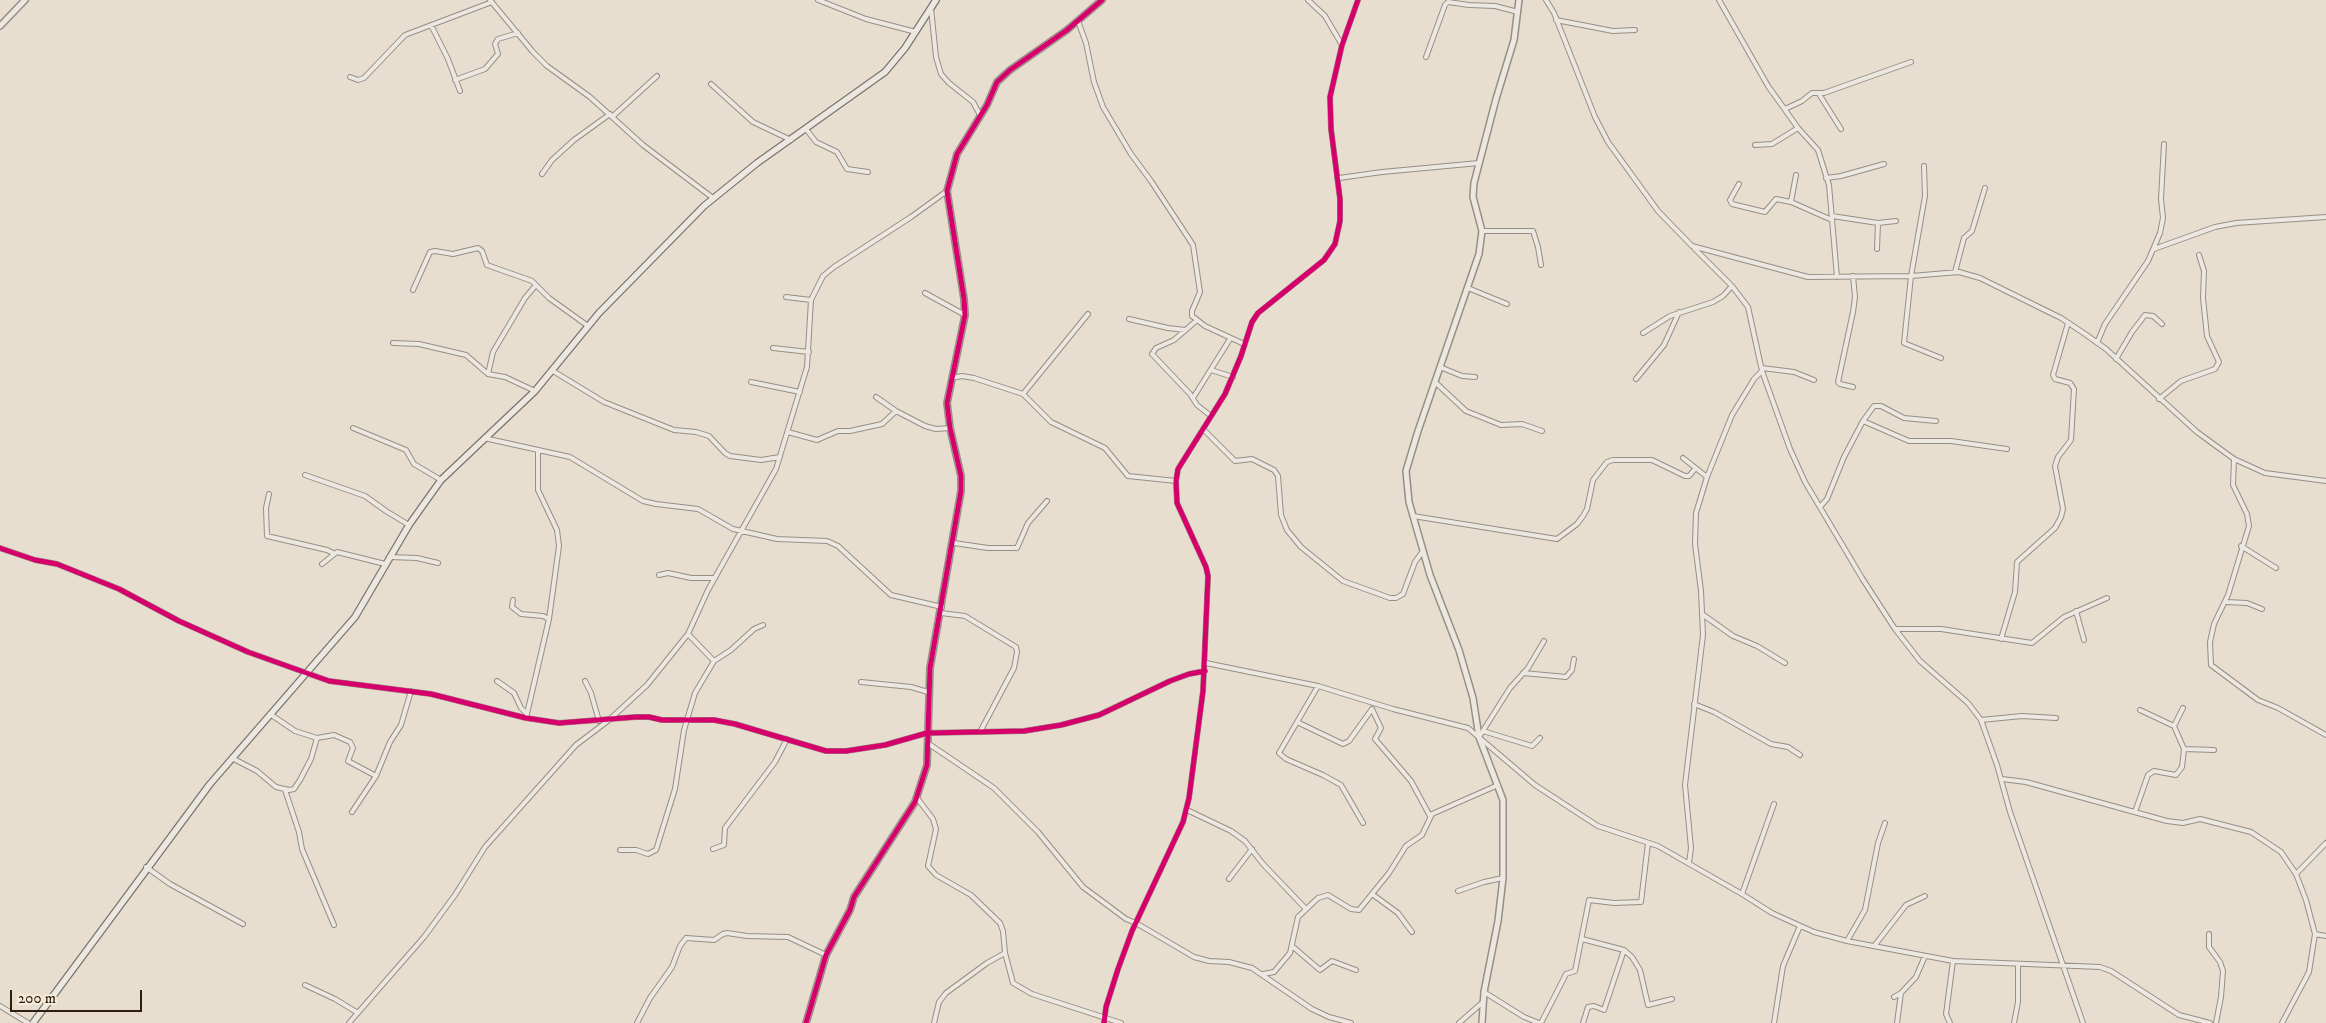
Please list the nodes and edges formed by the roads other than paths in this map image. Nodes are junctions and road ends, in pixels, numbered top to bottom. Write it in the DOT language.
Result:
graph roads {
  1 [pos="25,0"];
  2 [pos="818,0"];
  3 [pos="936,0"];
  4 [pos="1102,0"];
  5 [pos="1308,0"];
  6 [pos="1358,0"];
  7 [pos="1519,0"];
  8 [pos="1546,0"];
  9 [pos="1719,0"];
  10 [pos="491,1"];
  11 [pos="931,8"];
  12 [pos="1518,12"];
  13 [pos="1077,20"];
  14 [pos="1556,20"];
  15 [pos="431,25"];
  16 [pos="0,26"];
  17 [pos="1635,30"];
  18 [pos="916,32"];
  19 [pos="518,33"];
  20 [pos="1342,45"];
  21 [pos="1426,57"];
  22 [pos="1911,62"];
  23 [pos="657,76"];
  24 [pos="350,77"];
  25 [pos="455,80"];
  26 [pos="711,84"];
  27 [pos="460,91"];
  28 [pos="1820,94"];
  29 [pos="1785,109"];
  30 [pos="611,116"];
  31 [pos="980,116"];
  32 [pos="1798,128"];
  33 [pos="806,129"];
  34 [pos="1841,130"];
  35 [pos="791,140"];
  36 [pos="2164,144"];
  37 [pos="1756,145"];
  38 [pos="1479,163"];
  39 [pos="1884,164"];
  40 [pos="1924,166"];
  41 [pos="868,172"];
  42 [pos="542,174"];
  43 [pos="1796,175"];
  44 [pos="1339,178"];
  45 [pos="1826,178"];
  46 [pos="1739,184"];
  47 [pos="1985,188"];
  48 [pos="947,191"];
  49 [pos="713,198"];
  50 [pos="1791,202"];
  51 [pos="2326,216"];
  52 [pos="1832,218"];
  53 [pos="1896,220"];
  54 [pos="1878,223"];
  55 [pos="1482,231"];
  56 [pos="1692,246"];
  57 [pos="1877,249"];
  58 [pos="2154,249"];
  59 [pos="2199,256"];
  60 [pos="1541,265"];
  61 [pos="1955,272"];
  62 [pos="1853,276"];
  63 [pos="1911,276"];
  64 [pos="1837,277"];
  65 [pos="536,285"];
  66 [pos="1732,286"];
  67 [pos="1468,288"];
  68 [pos="413,290"];
  69 [pos="925,293"];
  70 [pos="786,297"];
  71 [pos="811,300"];
  72 [pos="1507,304"];
  73 [pos="1679,312"];
  74 [pos="1088,314"];
  75 [pos="965,315"];
  76 [pos="1129,319"];
  77 [pos="1196,321"];
  78 [pos="2068,323"];
  79 [pos="2162,324"];
  80 [pos="588,326"];
  81 [pos="1185,330"];
  82 [pos="1643,333"];
  83 [pos="1230,339"];
  84 [pos="393,342"];
  85 [pos="2097,343"];
  86 [pos="1244,344"];
  87 [pos="773,348"];
  88 [pos="809,352"];
  89 [pos="1941,358"];
  90 [pos="2116,359"];
  91 [pos="1440,367"];
  92 [pos="1762,369"];
  93 [pos="1211,370"];
  94 [pos="552,371"];
  95 [pos="488,374"];
  96 [pos="1233,377"];
  97 [pos="1475,377"];
  98 [pos="952,378"];
  99 [pos="1636,379"];
  100 [pos="1814,380"];
  101 [pos="751,382"];
  102 [pos="1435,382"];
  103 [pos="1853,387"];
  104 [pos="535,392"];
  105 [pos="800,392"];
  106 [pos="1022,394"];
  107 [pos="876,397"];
  108 [pos="1193,398"];
  109 [pos="2159,398"];
  110 [pos="896,411"];
  111 [pos="1211,416"];
  112 [pos="1864,421"];
  113 [pos="1936,421"];
  114 [pos="353,428"];
  115 [pos="950,428"];
  116 [pos="1203,428"];
  117 [pos="1542,431"];
  118 [pos="788,432"];
  119 [pos="484,438"];
  120 [pos="2007,449"];
  121 [pos="538,450"];
  122 [pos="780,457"];
  123 [pos="1683,458"];
  124 [pos="2234,458"];
  125 [pos="1694,469"];
  126 [pos="305,475"];
  127 [pos="1707,478"];
  128 [pos="441,480"];
  129 [pos="1176,481"];
  130 [pos="2326,482"];
  131 [pos="269,494"];
  132 [pos="1047,501"];
  133 [pos="1820,507"];
  134 [pos="1413,516"];
  135 [pos="409,525"];
  136 [pos="742,532"];
  137 [pos="954,543"];
  138 [pos="2242,546"];
  139 [pos="0,548"];
  140 [pos="1423,551"];
  141 [pos="333,553"];
  142 [pos="389,557"];
  143 [pos="438,563"];
  144 [pos="322,564"];
  145 [pos="385,564"];
  146 [pos="2276,568"];
  147 [pos="659,575"];
  148 [pos="715,578"];
  149 [pos="2107,598"];
  150 [pos="513,600"];
  151 [pos="2226,602"];
  152 [pos="2262,609"];
  153 [pos="942,610"];
  154 [pos="2076,612"];
  155 [pos="1702,614"];
  156 [pos="549,619"];
  157 [pos="763,625"];
  158 [pos="1895,629"];
  159 [pos="688,634"];
  160 [pos="2001,639"];
  161 [pos="2084,640"];
  162 [pos="1544,641"];
  163 [pos="1574,659"];
  164 [pos="714,661"];
  165 [pos="1206,663"];
  166 [pos="1785,663"];
  167 [pos="1205,671"];
  168 [pos="306,673"];
  169 [pos="1523,674"];
  170 [pos="585,680"];
  171 [pos="497,681"];
  172 [pos="861,682"];
  173 [pos="1318,686"];
  174 [pos="411,691"];
  175 [pos="928,692"];
  176 [pos="1375,704"];
  177 [pos="1694,704"];
  178 [pos="2183,708"];
  179 [pos="1372,709"];
  180 [pos="2140,710"];
  181 [pos="270,714"];
  182 [pos="526,716"];
  183 [pos="2056,718"];
  184 [pos="608,720"];
  185 [pos="687,720"];
  186 [pos="1981,720"];
  187 [pos="599,721"];
  188 [pos="1297,722"];
  189 [pos="2174,726"];
  190 [pos="1483,731"];
  191 [pos="980,732"];
  192 [pos="927,733"];
  193 [pos="2326,735"];
  194 [pos="1480,737"];
  195 [pos="317,738"];
  196 [pos="1540,738"];
  197 [pos="787,739"];
  198 [pos="929,744"];
  199 [pos="2184,749"];
  200 [pos="2214,750"];
  201 [pos="1800,755"];
  202 [pos="232,758"];
  203 [pos="376,776"];
  204 [pos="2002,779"];
  205 [pos="1498,785"];
  206 [pos="285,790"];
  207 [pos="917,798"];
  208 [pos="1774,804"];
  209 [pos="1187,810"];
  210 [pos="352,812"];
  211 [pos="2135,812"];
  212 [pos="1430,816"];
  213 [pos="1364,823"];
  214 [pos="1885,823"];
  215 [pos="1648,843"];
  216 [pos="2326,843"];
  217 [pos="713,849"];
  218 [pos="1252,849"];
  219 [pos="620,850"];
  220 [pos="1689,863"];
  221 [pos="146,868"];
  222 [pos="2296,874"];
  223 [pos="1503,878"];
  224 [pos="1229,879"];
  225 [pos="1458,891"];
  226 [pos="1372,894"];
  227 [pos="1742,894"];
  228 [pos="1924,896"];
  229 [pos="1306,908"];
  230 [pos="1136,923"];
  231 [pos="243,924"];
  232 [pos="334,925"];
  233 [pos="1800,926"];
  234 [pos="1412,932"];
  235 [pos="2209,934"];
  236 [pos="2314,934"];
  237 [pos="2326,936"];
  238 [pos="1582,939"];
  239 [pos="1847,941"];
  240 [pos="1875,945"];
  241 [pos="1292,946"];
  242 [pos="1624,950"];
  243 [pos="1005,953"];
  244 [pos="826,955"];
  245 [pos="1925,956"];
  246 [pos="1953,961"];
  247 [pos="2018,964"];
  248 [pos="2063,966"];
  249 [pos="1356,970"];
  250 [pos="1263,974"];
  251 [pos="305,985"];
  252 [pos="1484,992"];
  253 [pos="1901,993"];
  254 [pos="1894,997"];
  255 [pos="1672,999"];
  256 [pos="1483,1002"];
  257 [pos="0,1006"];
  258 [pos="358,1013"];
  259 [pos="1104,1018"];
  260 [pos="28,1023"];
  261 [pos="33,1023"];
  262 [pos="349,1023"];
  263 [pos="637,1023"];
  264 [pos="806,1023"];
  265 [pos="934,1023"];
  266 [pos="1104,1023"];
  267 [pos="1121,1023"];
  268 [pos="1350,1023"];
  269 [pos="1459,1023"];
  270 [pos="1482,1023"];
  271 [pos="1540,1023"];
  272 [pos="1583,1023"];
  273 [pos="1774,1023"];
  274 [pos="1897,1023"];
  275 [pos="1950,1023"];
  276 [pos="2014,1023"];
  277 [pos="2083,1023"];
  278 [pos="2210,1023"];
  279 [pos="2216,1023"];
  280 [pos="2282,1023"];
  1 -- 16 [label="street"];
  2 -- 18 [label="street"];
  3 -- 11 [label="main road"];
  4 -- 13 [label="street"];
  5 -- 20 [label="street"];
  6 -- 20 [label="street"];
  7 -- 12 [label="street"];
  8 -- 14 [label="street"];
  9 -- 29 [label="street"];
  10 -- 15 [label="street"];
  10 -- 19 [label="street"];
  11 -- 18 [label="main road"];
  11 -- 31 [label="street"];
  12 -- 21 [label="street"];
  12 -- 38 [label="street"];
  13 -- 31 [label="street"];
  13 -- 77 [label="street"];
  14 -- 17 [label="street"];
  14 -- 56 [label="street"];
  15 -- 24 [label="street"];
  15 -- 25 [label="street"];
  18 -- 33 [label="main road"];
  19 -- 25 [label="street"];
  19 -- 30 [label="street"];
  20 -- 44 [label="street"];
  22 -- 28 [label="street"];
  23 -- 30 [label="street"];
  25 -- 27 [label="street"];
  26 -- 35 [label="street"];
  28 -- 29 [label="street"];
  28 -- 34 [label="street"];
  29 -- 32 [label="street"];
  30 -- 42 [label="street"];
  30 -- 49 [label="street"];
  31 -- 48 [label="street"];
  32 -- 37 [label="street"];
  32 -- 45 [label="street"];
  33 -- 35 [label="main road"];
  33 -- 41 [label="street"];
  35 -- 49 [label="main road"];
  36 -- 58 [label="street"];
  38 -- 44 [label="street"];
  38 -- 55 [label="street"];
  39 -- 45 [label="street"];
  40 -- 63 [label="street"];
  43 -- 50 [label="street"];
  44 -- 86 [label="street"];
  45 -- 52 [label="street"];
  46 -- 50 [label="street"];
  47 -- 61 [label="street"];
  48 -- 71 [label="street"];
  48 -- 75 [label="street"];
  49 -- 80 [label="main road"];
  50 -- 52 [label="street"];
  51 -- 58 [label="street"];
  52 -- 54 [label="street"];
  52 -- 64 [label="street"];
  53 -- 54 [label="street"];
  54 -- 57 [label="street"];
  55 -- 60 [label="street"];
  55 -- 67 [label="street"];
  56 -- 64 [label="street"];
  56 -- 66 [label="street"];
  58 -- 85 [label="street"];
  59 -- 109 [label="street"];
  61 -- 63 [label="street"];
  61 -- 78 [label="street"];
  62 -- 63 [label="street"];
  62 -- 64 [label="street"];
  62 -- 103 [label="street"];
  63 -- 89 [label="street"];
  65 -- 68 [label="street"];
  65 -- 80 [label="street"];
  65 -- 95 [label="street"];
  66 -- 73 [label="street"];
  66 -- 92 [label="street"];
  67 -- 72 [label="street"];
  67 -- 91 [label="street"];
  69 -- 75 [label="street"];
  70 -- 71 [label="street"];
  71 -- 88 [label="street"];
  73 -- 82 [label="street"];
  73 -- 99 [label="street"];
  74 -- 106 [label="street"];
  75 -- 98 [label="street"];
  76 -- 81 [label="street"];
  77 -- 81 [label="street"];
  77 -- 83 [label="street"];
  78 -- 85 [label="street"];
  78 -- 160 [label="street"];
  79 -- 90 [label="street"];
  80 -- 94 [label="main road"];
  81 -- 108 [label="street"];
  83 -- 86 [label="street"];
  83 -- 93 [label="street"];
  84 -- 95 [label="street"];
  85 -- 90 [label="street"];
  86 -- 96 [label="street"];
  87 -- 88 [label="street"];
  88 -- 105 [label="street"];
  90 -- 109 [label="street"];
  91 -- 97 [label="street"];
  91 -- 102 [label="street"];
  92 -- 100 [label="street"];
  92 -- 127 [label="street"];
  92 -- 133 [label="street"];
  93 -- 96 [label="street"];
  93 -- 108 [label="street"];
  94 -- 104 [label="main road"];
  94 -- 122 [label="street"];
  95 -- 104 [label="street"];
  96 -- 111 [label="street"];
  98 -- 106 [label="street"];
  98 -- 115 [label="street"];
  101 -- 105 [label="street"];
  102 -- 117 [label="street"];
  102 -- 134 [label="street"];
  104 -- 119 [label="main road"];
  105 -- 118 [label="street"];
  106 -- 129 [label="street"];
  107 -- 110 [label="street"];
  108 -- 111 [label="street"];
  109 -- 124 [label="street"];
  110 -- 115 [label="street"];
  110 -- 118 [label="street"];
  111 -- 116 [label="street"];
  112 -- 113 [label="street"];
  112 -- 120 [label="street"];
  112 -- 133 [label="street"];
  114 -- 128 [label="street"];
  115 -- 137 [label="street"];
  116 -- 129 [label="street"];
  116 -- 140 [label="street"];
  118 -- 122 [label="street"];
  119 -- 121 [label="street"];
  119 -- 128 [label="main road"];
  121 -- 136 [label="street"];
  121 -- 156 [label="street"];
  122 -- 136 [label="street"];
  123 -- 125 [label="street"];
  124 -- 130 [label="street"];
  124 -- 138 [label="street"];
  125 -- 127 [label="street"];
  125 -- 134 [label="street"];
  126 -- 135 [label="street"];
  127 -- 155 [label="street"];
  128 -- 135 [label="main road"];
  129 -- 165 [label="street"];
  131 -- 141 [label="street"];
  132 -- 137 [label="street"];
  133 -- 158 [label="street"];
  134 -- 140 [label="street"];
  135 -- 142 [label="main road"];
  136 -- 148 [label="street"];
  136 -- 153 [label="street"];
  137 -- 153 [label="street"];
  138 -- 146 [label="street"];
  138 -- 151 [label="street"];
  139 -- 168 [label="street"];
  140 -- 194 [label="street"];
  141 -- 144 [label="street"];
  141 -- 145 [label="street"];
  142 -- 143 [label="street"];
  142 -- 145 [label="main road"];
  145 -- 168 [label="main road"];
  147 -- 148 [label="street"];
  148 -- 159 [label="street"];
  149 -- 154 [label="street"];
  150 -- 156 [label="street"];
  151 -- 152 [label="street"];
  151 -- 193 [label="street"];
  153 -- 175 [label="street"];
  153 -- 191 [label="street"];
  154 -- 160 [label="street"];
  154 -- 161 [label="street"];
  155 -- 166 [label="street"];
  155 -- 177 [label="street"];
  156 -- 182 [label="street"];
  157 -- 164 [label="street"];
  158 -- 160 [label="street"];
  158 -- 186 [label="street"];
  159 -- 164 [label="street"];
  159 -- 184 [label="street"];
  162 -- 169 [label="street"];
  163 -- 169 [label="street"];
  164 -- 185 [label="street"];
  165 -- 167 [label="street"];
  165 -- 173 [label="street"];
  167 -- 191 [label="street"];
  167 -- 209 [label="street"];
  168 -- 174 [label="street"];
  168 -- 181 [label="main road"];
  169 -- 190 [label="street"];
  170 -- 187 [label="street"];
  171 -- 182 [label="street"];
  172 -- 175 [label="street"];
  173 -- 176 [label="street"];
  173 -- 188 [label="street"];
  174 -- 182 [label="street"];
  174 -- 203 [label="street"];
  175 -- 192 [label="street"];
  176 -- 179 [label="street"];
  176 -- 194 [label="street"];
  177 -- 201 [label="street"];
  177 -- 220 [label="street"];
  178 -- 189 [label="street"];
  179 -- 188 [label="street"];
  179 -- 212 [label="street"];
  180 -- 189 [label="street"];
  181 -- 195 [label="street"];
  181 -- 202 [label="main road"];
  182 -- 187 [label="street"];
  183 -- 186 [label="street"];
  184 -- 185 [label="street"];
  184 -- 187 [label="street"];
  184 -- 258 [label="street"];
  185 -- 197 [label="street"];
  185 -- 219 [label="street"];
  186 -- 204 [label="street"];
  188 -- 213 [label="street"];
  189 -- 199 [label="street"];
  190 -- 194 [label="street"];
  190 -- 196 [label="street"];
  191 -- 192 [label="street"];
  192 -- 197 [label="street"];
  192 -- 198 [label="street"];
  194 -- 205 [label="street"];
  194 -- 215 [label="street"];
  195 -- 203 [label="street"];
  195 -- 206 [label="street"];
  197 -- 217 [label="street"];
  198 -- 207 [label="street"];
  198 -- 230 [label="street"];
  199 -- 200 [label="street"];
  199 -- 211 [label="street"];
  202 -- 206 [label="street"];
  202 -- 221 [label="main road"];
  203 -- 210 [label="street"];
  204 -- 211 [label="street"];
  204 -- 248 [label="street"];
  205 -- 212 [label="street"];
  205 -- 223 [label="street"];
  206 -- 232 [label="street"];
  207 -- 243 [label="street"];
  207 -- 244 [label="street"];
  208 -- 227 [label="street"];
  209 -- 218 [label="street"];
  209 -- 230 [label="street"];
  211 -- 222 [label="street"];
  212 -- 226 [label="street"];
  214 -- 239 [label="street"];
  215 -- 220 [label="street"];
  215 -- 238 [label="street"];
  216 -- 222 [label="street"];
  218 -- 224 [label="street"];
  218 -- 229 [label="street"];
  220 -- 227 [label="street"];
  221 -- 231 [label="street"];
  221 -- 261 [label="main road"];
  222 -- 236 [label="street"];
  223 -- 225 [label="street"];
  223 -- 252 [label="street"];
  226 -- 229 [label="street"];
  226 -- 234 [label="street"];
  227 -- 233 [label="street"];
  228 -- 240 [label="street"];
  229 -- 241 [label="street"];
  230 -- 250 [label="street"];
  230 -- 259 [label="street"];
  233 -- 239 [label="street"];
  233 -- 273 [label="street"];
  235 -- 279 [label="street"];
  236 -- 237 [label="street"];
  236 -- 280 [label="street"];
  238 -- 242 [label="street"];
  238 -- 271 [label="street"];
  239 -- 240 [label="street"];
  240 -- 245 [label="street"];
  241 -- 249 [label="street"];
  241 -- 250 [label="street"];
  242 -- 255 [label="street"];
  242 -- 272 [label="street"];
  243 -- 259 [label="street"];
  243 -- 265 [label="street"];
  244 -- 263 [label="street"];
  244 -- 264 [label="street"];
  245 -- 246 [label="street"];
  245 -- 253 [label="street"];
  246 -- 247 [label="street"];
  246 -- 275 [label="street"];
  247 -- 248 [label="street"];
  247 -- 276 [label="street"];
  248 -- 277 [label="street"];
  248 -- 278 [label="street"];
  250 -- 268 [label="street"];
  251 -- 258 [label="street"];
  252 -- 256 [label="street"];
  252 -- 271 [label="street"];
  253 -- 254 [label="street"];
  253 -- 274 [label="street"];
  256 -- 269 [label="street"];
  256 -- 270 [label="street"];
  257 -- 260 [label="street"];
  258 -- 262 [label="street"];
  259 -- 266 [label="street"];
  259 -- 267 [label="street"];
}
